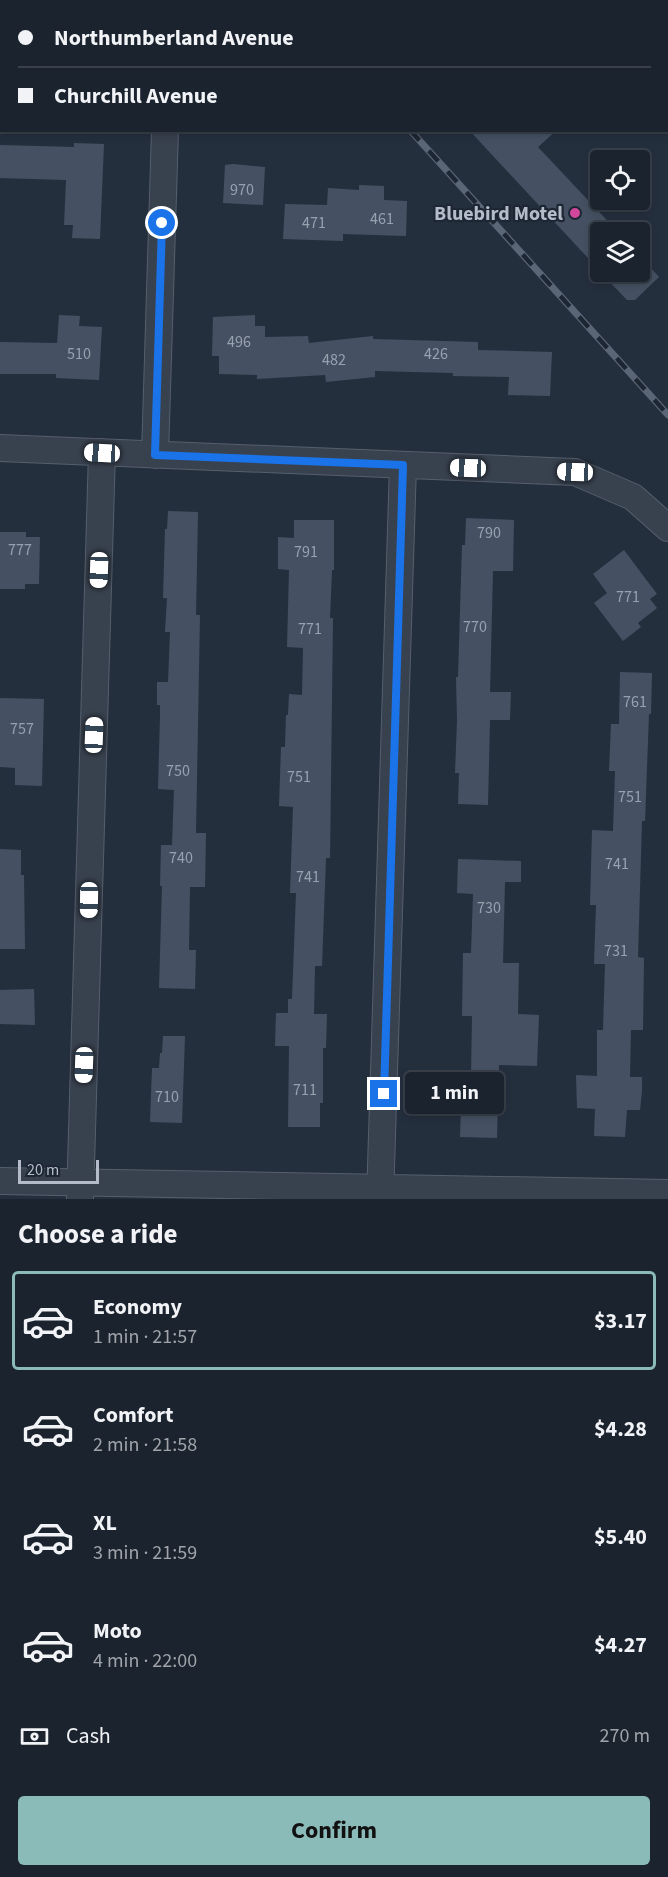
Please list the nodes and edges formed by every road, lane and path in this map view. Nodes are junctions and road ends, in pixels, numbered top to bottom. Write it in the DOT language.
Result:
graph roads {
  1 [pos="165,132"];
  2 [pos="0,448"];
  3 [pos="102,453"];
  4 [pos="155,455"];
  5 [pos="403,465"];
  6 [pos="668,528"];
  7 [pos="0,1181"];
  8 [pos="80,1191"];
  9 [pos="668,1192"];
  10 [pos="380,1193"];
  1 -- 4 [label="street"];
  2 -- 3 [label="street"];
  3 -- 4 [label="street"];
  3 -- 8 [label="street"];
  4 -- 5 [label="street"];
  5 -- 6 [label="street"];
  5 -- 10 [label="street"];
  7 -- 8 [label="street"];
  8 -- 10 [label="street"];
  9 -- 10 [label="street"];
}
